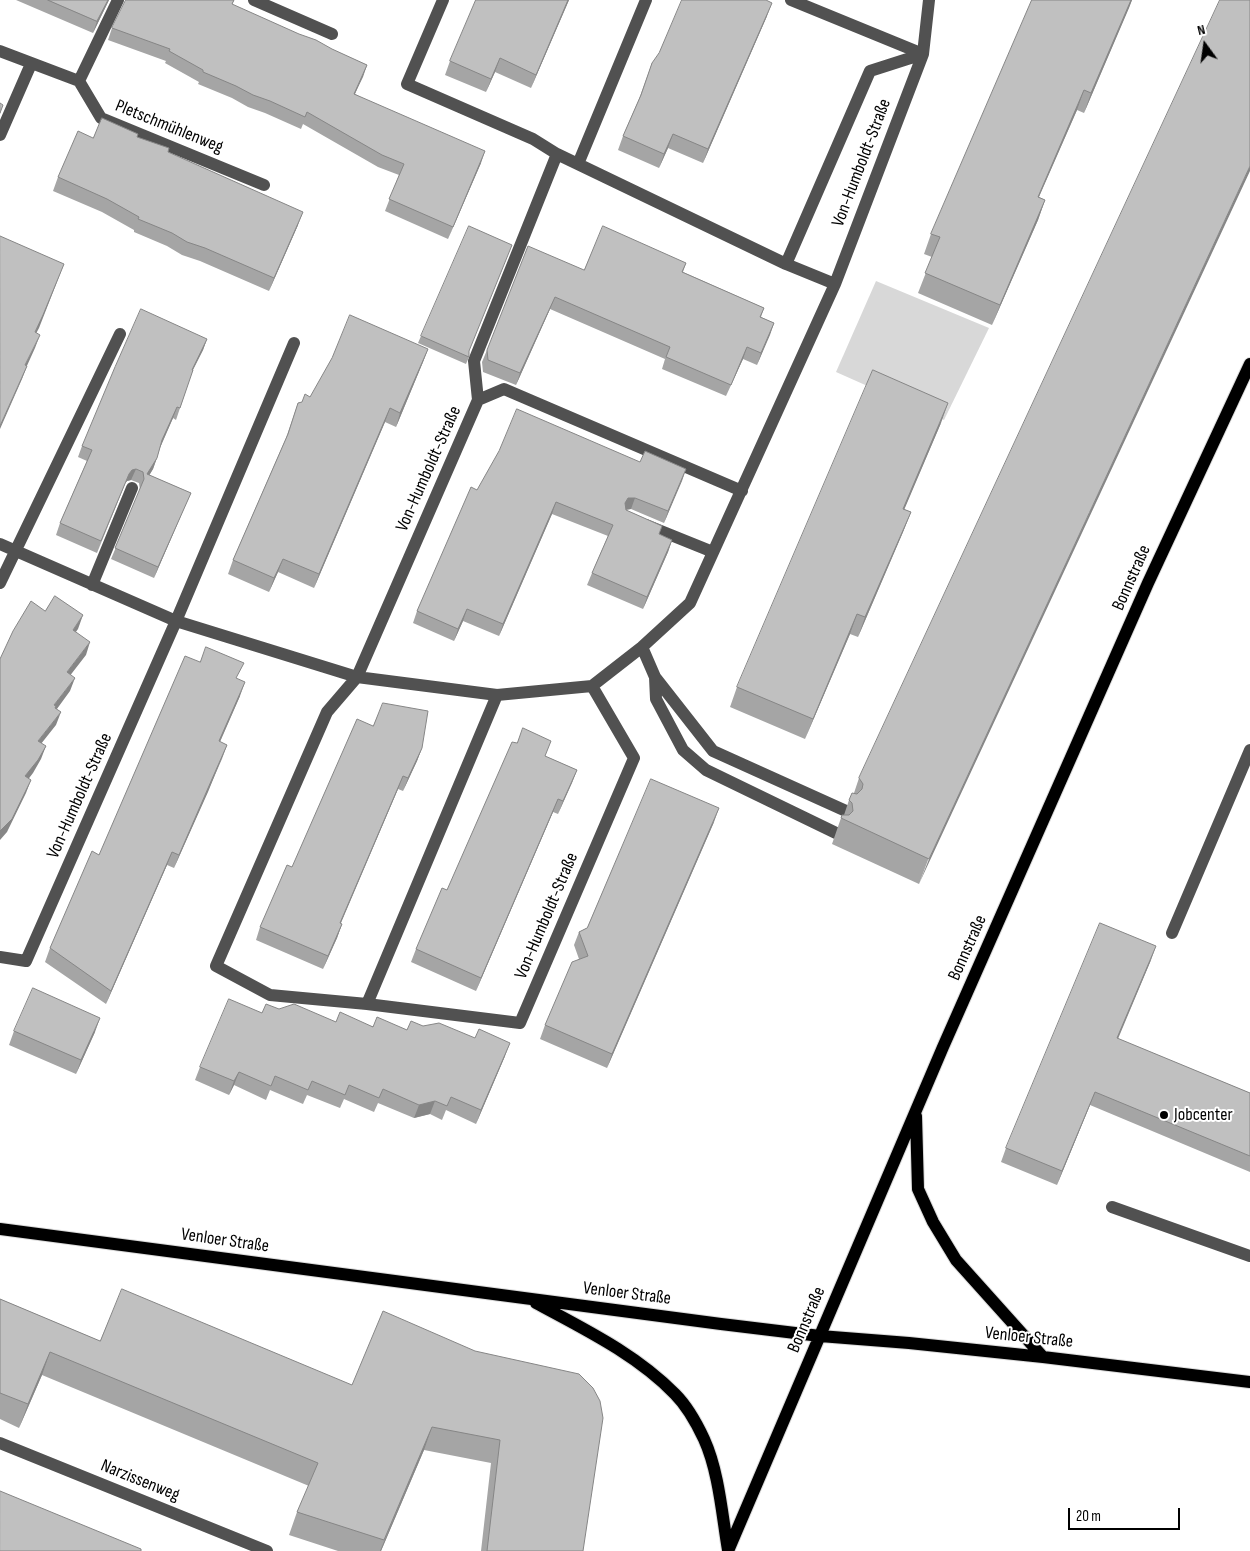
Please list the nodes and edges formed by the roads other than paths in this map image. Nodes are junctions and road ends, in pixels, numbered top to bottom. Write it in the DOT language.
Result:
graph roads {
  1 [pos="118,0"];
  2 [pos="254,0"];
  3 [pos="444,0"];
  4 [pos="646,0"];
  5 [pos="791,0"];
  6 [pos="929,0"];
  7 [pos="332,34"];
  8 [pos="0,52"];
  9 [pos="923,54"];
  10 [pos="31,64"];
  11 [pos="79,80"];
  12 [pos="0,136"];
  13 [pos="557,154"];
  14 [pos="578,164"];
  15 [pos="264,186"];
  16 [pos="786,264"];
  17 [pos="835,284"];
  18 [pos="120,334"];
  19 [pos="294,343"];
  20 [pos="1250,364"];
  21 [pos="478,400"];
  22 [pos="132,488"];
  23 [pos="742,491"];
  24 [pos="636,521"];
  25 [pos="0,544"];
  26 [pos="15,550"];
  27 [pos="713,552"];
  28 [pos="0,582"];
  29 [pos="92,585"];
  30 [pos="176,621"];
  31 [pos="642,647"];
  32 [pos="357,677"];
  33 [pos="655,677"];
  34 [pos="592,686"];
  35 [pos="496,695"];
  36 [pos="1250,750"];
  37 [pos="846,811"];
  38 [pos="836,833"];
  39 [pos="1172,933"];
  40 [pos="0,957"];
  41 [pos="367,1004"];
  42 [pos="916,1111"];
  43 [pos="1112,1207"];
  44 [pos="0,1229"];
  45 [pos="1250,1256"];
  46 [pos="530,1299"];
  47 [pos="820,1336"];
  48 [pos="1042,1357"];
  49 [pos="1250,1382"];
  50 [pos="0,1443"];
  51 [pos="267,1551"];
  52 [pos="728,1551"];
  1 -- 11 [label="street"];
  2 -- 7 [label="street"];
  3 -- 13 [label="street"];
  4 -- 14 [label="street"];
  5 -- 9 [label="street"];
  6 -- 9 [label="street, Von-Humboldt-Straße"];
  8 -- 10 [label="street"];
  9 -- 16 [label="street"];
  9 -- 17 [label="street, Von-Humboldt-Straße"];
  10 -- 11 [label="street"];
  10 -- 12 [label="street"];
  11 -- 15 [label="street, Pletschmühlenweg"];
  13 -- 14 [label="street"];
  13 -- 21 [label="street"];
  14 -- 16 [label="street"];
  16 -- 17 [label="street"];
  17 -- 23 [label="street, Von-Humboldt-Straße"];
  18 -- 26 [label="street"];
  19 -- 30 [label="street, Von-Humboldt-Straße"];
  20 -- 42 [label="main road, Bonnstraße"];
  21 -- 23 [label="street, Von-Humboldt-Straße"];
  21 -- 32 [label="street, Von-Humboldt-Straße"];
  22 -- 29 [label="street"];
  23 -- 27 [label="street, Von-Humboldt-Straße"];
  24 -- 27 [label="street"];
  25 -- 26 [label="street"];
  26 -- 28 [label="street"];
  26 -- 29 [label="street"];
  27 -- 31 [label="street, Von-Humboldt-Straße"];
  29 -- 30 [label="street"];
  30 -- 32 [label="street"];
  30 -- 40 [label="street, Von-Humboldt-Straße"];
  31 -- 33 [label="street"];
  31 -- 34 [label="street, Von-Humboldt-Straße"];
  32 -- 35 [label="street"];
  32 -- 41 [label="street, Von-Humboldt-Straße"];
  33 -- 37 [label="street"];
  33 -- 38 [label="street"];
  34 -- 35 [label="street"];
  34 -- 41 [label="street, Von-Humboldt-Straße"];
  35 -- 41 [label="street"];
  36 -- 39 [label="street"];
  42 -- 47 [label="main road, Bonnstraße"];
  42 -- 48 [label="main road"];
  43 -- 45 [label="street"];
  44 -- 46 [label="main road, Venloer Straße"];
  46 -- 47 [label="main road, Venloer Straße"];
  46 -- 52 [label="main road"];
  47 -- 48 [label="main road, Venloer Straße"];
  47 -- 52 [label="main road, Bonnstraße"];
  48 -- 49 [label="main road, Venloer Straße"];
  50 -- 51 [label="street, Narzissenweg"];
}
